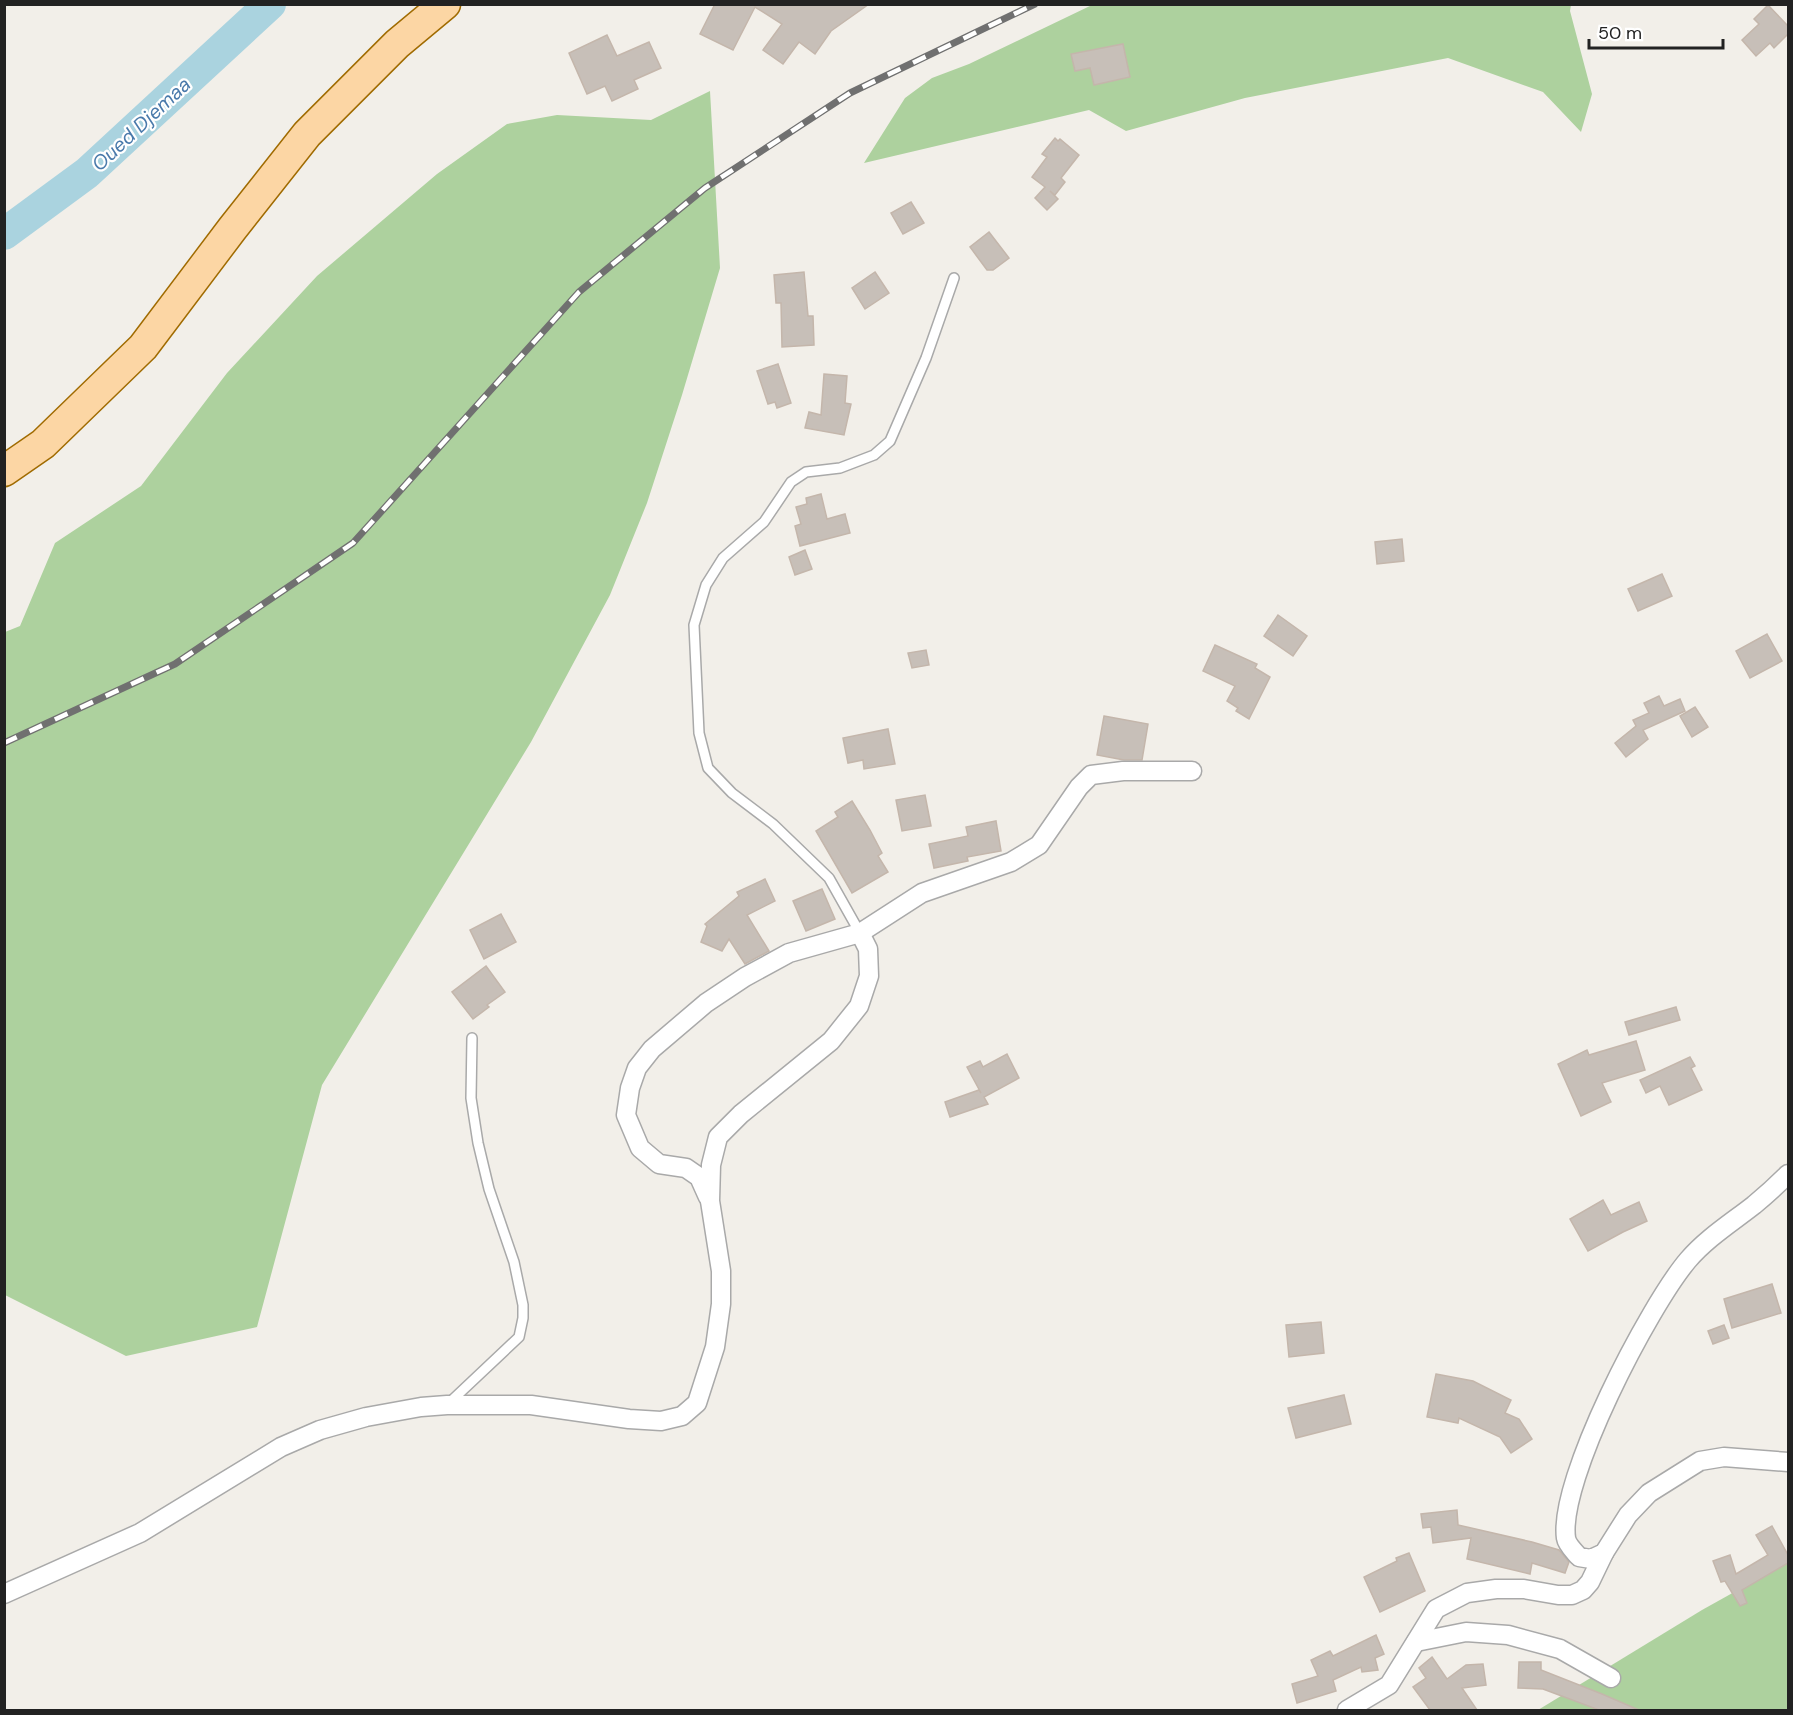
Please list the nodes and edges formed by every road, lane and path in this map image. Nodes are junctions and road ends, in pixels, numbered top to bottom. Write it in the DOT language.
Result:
graph roads {
  1 [pos="445,4"];
  2 [pos="954,278"];
  3 [pos="4,471"];
  4 [pos="1192,771"];
  5 [pos="860,933"];
  6 [pos="472,1038"];
  7 [pos="1788,1174"];
  8 [pos="710,1201"];
  9 [pos="447,1405"];
  10 [pos="1788,1462"];
  11 [pos="1604,1553"];
  12 [pos="4,1594"];
  13 [pos="1416,1642"];
  14 [pos="1611,1678"];
  15 [pos="1347,1710"];
  1 -- 3 [label="main road"];
  2 -- 5 [label="lane"];
  4 -- 5 [label="street"];
  5 -- 8 [label="street"];
  5 -- 8 [label="street"];
  6 -- 9 [label="lane"];
  7 -- 11 [label="street"];
  8 -- 9 [label="street"];
  9 -- 12 [label="street"];
  10 -- 11 [label="street"];
  11 -- 13 [label="street"];
  13 -- 14 [label="street"];
  13 -- 15 [label="street"];
}
